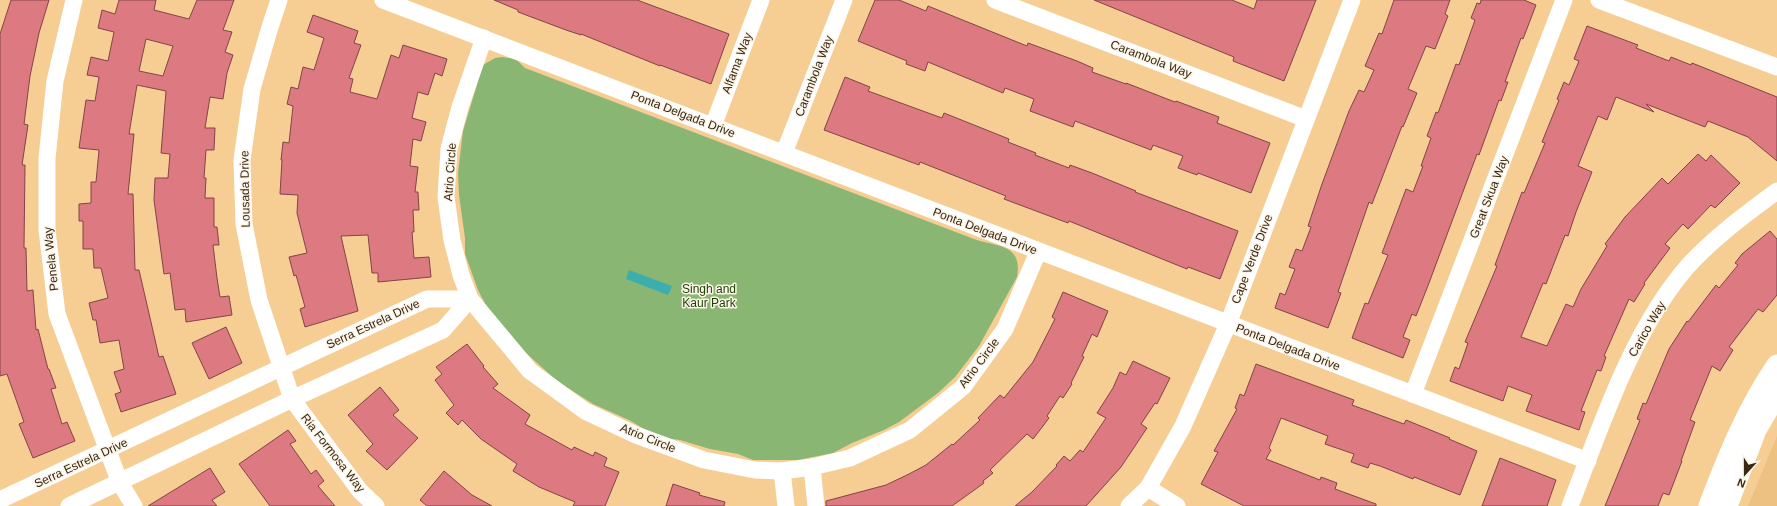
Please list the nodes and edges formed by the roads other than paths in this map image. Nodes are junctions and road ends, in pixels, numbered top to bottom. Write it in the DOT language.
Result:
graph roads {
  1 [pos="74,0"];
  2 [pos="279,0"];
  3 [pos="383,0"];
  4 [pos="761,0"];
  5 [pos="844,0"];
  6 [pos="996,0"];
  7 [pos="1352,0"];
  8 [pos="1564,0"];
  9 [pos="1599,0"];
  10 [pos="484,38"];
  11 [pos="1777,67"];
  12 [pos="1306,119"];
  13 [pos="713,126"];
  14 [pos="784,153"];
  15 [pos="1777,191"];
  16 [pos="1038,252"];
  17 [pos="470,299"];
  18 [pos="1228,324"];
  19 [pos="1777,365"];
  20 [pos="281,367"];
  21 [pos="1413,394"];
  22 [pos="1777,394"];
  23 [pos="292,399"];
  24 [pos="108,450"];
  25 [pos="1588,461"];
  26 [pos="812,467"];
  27 [pos="782,471"];
  28 [pos="120,483"];
  29 [pos="1148,488"];
  30 [pos="0,500"];
  31 [pos="69,506"];
  32 [pos="134,506"];
  33 [pos="376,506"];
  34 [pos="786,506"];
  35 [pos="816,506"];
  36 [pos="1129,506"];
  37 [pos="1177,506"];
  38 [pos="1570,506"];
  39 [pos="1709,506"];
  40 [pos="1726,506"];
  1 -- 24 [label="street, Penela Way"];
  2 -- 20 [label="street, Lousada Drive"];
  3 -- 10 [label="street, Ponta Delgada Drive"];
  4 -- 13 [label="street, Alfama Way"];
  5 -- 14 [label="street, Carambola Way"];
  6 -- 12 [label="street, Carambola Way"];
  7 -- 12 [label="street, Cape Verde Drive"];
  8 -- 21 [label="street, Great Skua Way"];
  9 -- 11 [label="street"];
  10 -- 13 [label="street, Ponta Delgada Drive"];
  10 -- 17 [label="street, Atrio Circle"];
  12 -- 18 [label="street, Cape Verde Drive"];
  13 -- 14 [label="street, Ponta Delgada Drive"];
  14 -- 16 [label="street, Ponta Delgada Drive"];
  15 -- 25 [label="street, Carico Way"];
  16 -- 18 [label="street, Ponta Delgada Drive"];
  16 -- 26 [label="street, Atrio Circle"];
  17 -- 20 [label="street, Serra Estrela Drive"];
  17 -- 23 [label="street"];
  17 -- 27 [label="street, Atrio Circle"];
  18 -- 21 [label="street, Ponta Delgada Drive"];
  18 -- 29 [label="street, Cape Verde Drive"];
  19 -- 39 [label="street"];
  20 -- 23 [label="street, Lousada Drive"];
  20 -- 24 [label="street, Serra Estrela Drive"];
  21 -- 25 [label="street, Ponta Delgada Drive"];
  22 -- 40 [label="street"];
  23 -- 28 [label="street"];
  23 -- 33 [label="street, Ria Formosa Way"];
  24 -- 28 [label="street, Penela Way"];
  24 -- 30 [label="street, Serra Estrela Drive"];
  25 -- 38 [label="street, Carico Way"];
  26 -- 27 [label="street, Atrio Circle"];
  26 -- 35 [label="street"];
  27 -- 34 [label="street"];
  28 -- 31 [label="street"];
  28 -- 32 [label="street, Penela Way"];
  29 -- 36 [label="street, Cape Verde Drive"];
  29 -- 37 [label="street"];
}
